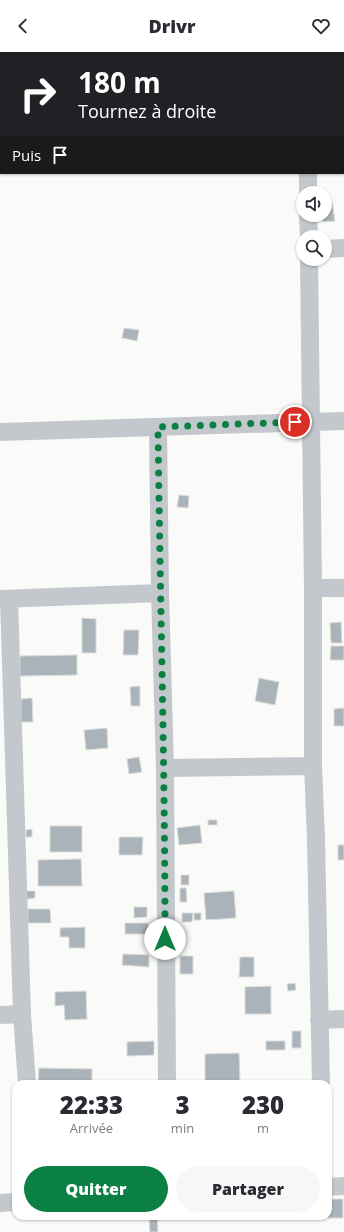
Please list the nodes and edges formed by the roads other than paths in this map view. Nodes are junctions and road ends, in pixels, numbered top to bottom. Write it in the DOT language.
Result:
graph roads {
  1 [pos="308,174"];
  2 [pos="308,186"];
  3 [pos="344,248"];
  4 [pos="332,249"];
  5 [pos="309,266"];
  6 [pos="344,420"];
  7 [pos="311,422"];
  8 [pos="158,427"];
  9 [pos="0,432"];
  10 [pos="313,588"];
  11 [pos="344,588"];
  12 [pos="160,594"];
  13 [pos="5,599"];
  14 [pos="313,766"];
  15 [pos="165,768"];
  16 [pos="22,1014"];
  17 [pos="0,1015"];
  18 [pos="344,1019"];
  19 [pos="319,1020"];
  20 [pos="27,1080"];
  21 [pos="167,1080"];
  22 [pos="320,1080"];
  23 [pos="344,1186"];
  24 [pos="332,1187"];
  25 [pos="12,1202"];
  26 [pos="0,1203"];
  1 -- 2 [label="street"];
  3 -- 4 [label="street"];
  5 -- 7 [label="street"];
  6 -- 7 [label="street"];
  7 -- 8 [label="street"];
  7 -- 10 [label="street"];
  8 -- 9 [label="street"];
  8 -- 12 [label="street"];
  10 -- 11 [label="street"];
  10 -- 14 [label="street"];
  12 -- 13 [label="street"];
  12 -- 15 [label="street"];
  13 -- 16 [label="street"];
  14 -- 15 [label="street"];
  14 -- 19 [label="street"];
  15 -- 21 [label="street"];
  16 -- 17 [label="street"];
  16 -- 20 [label="street"];
  18 -- 19 [label="street"];
  19 -- 22 [label="street"];
  23 -- 24 [label="street"];
  25 -- 26 [label="street"];
}
